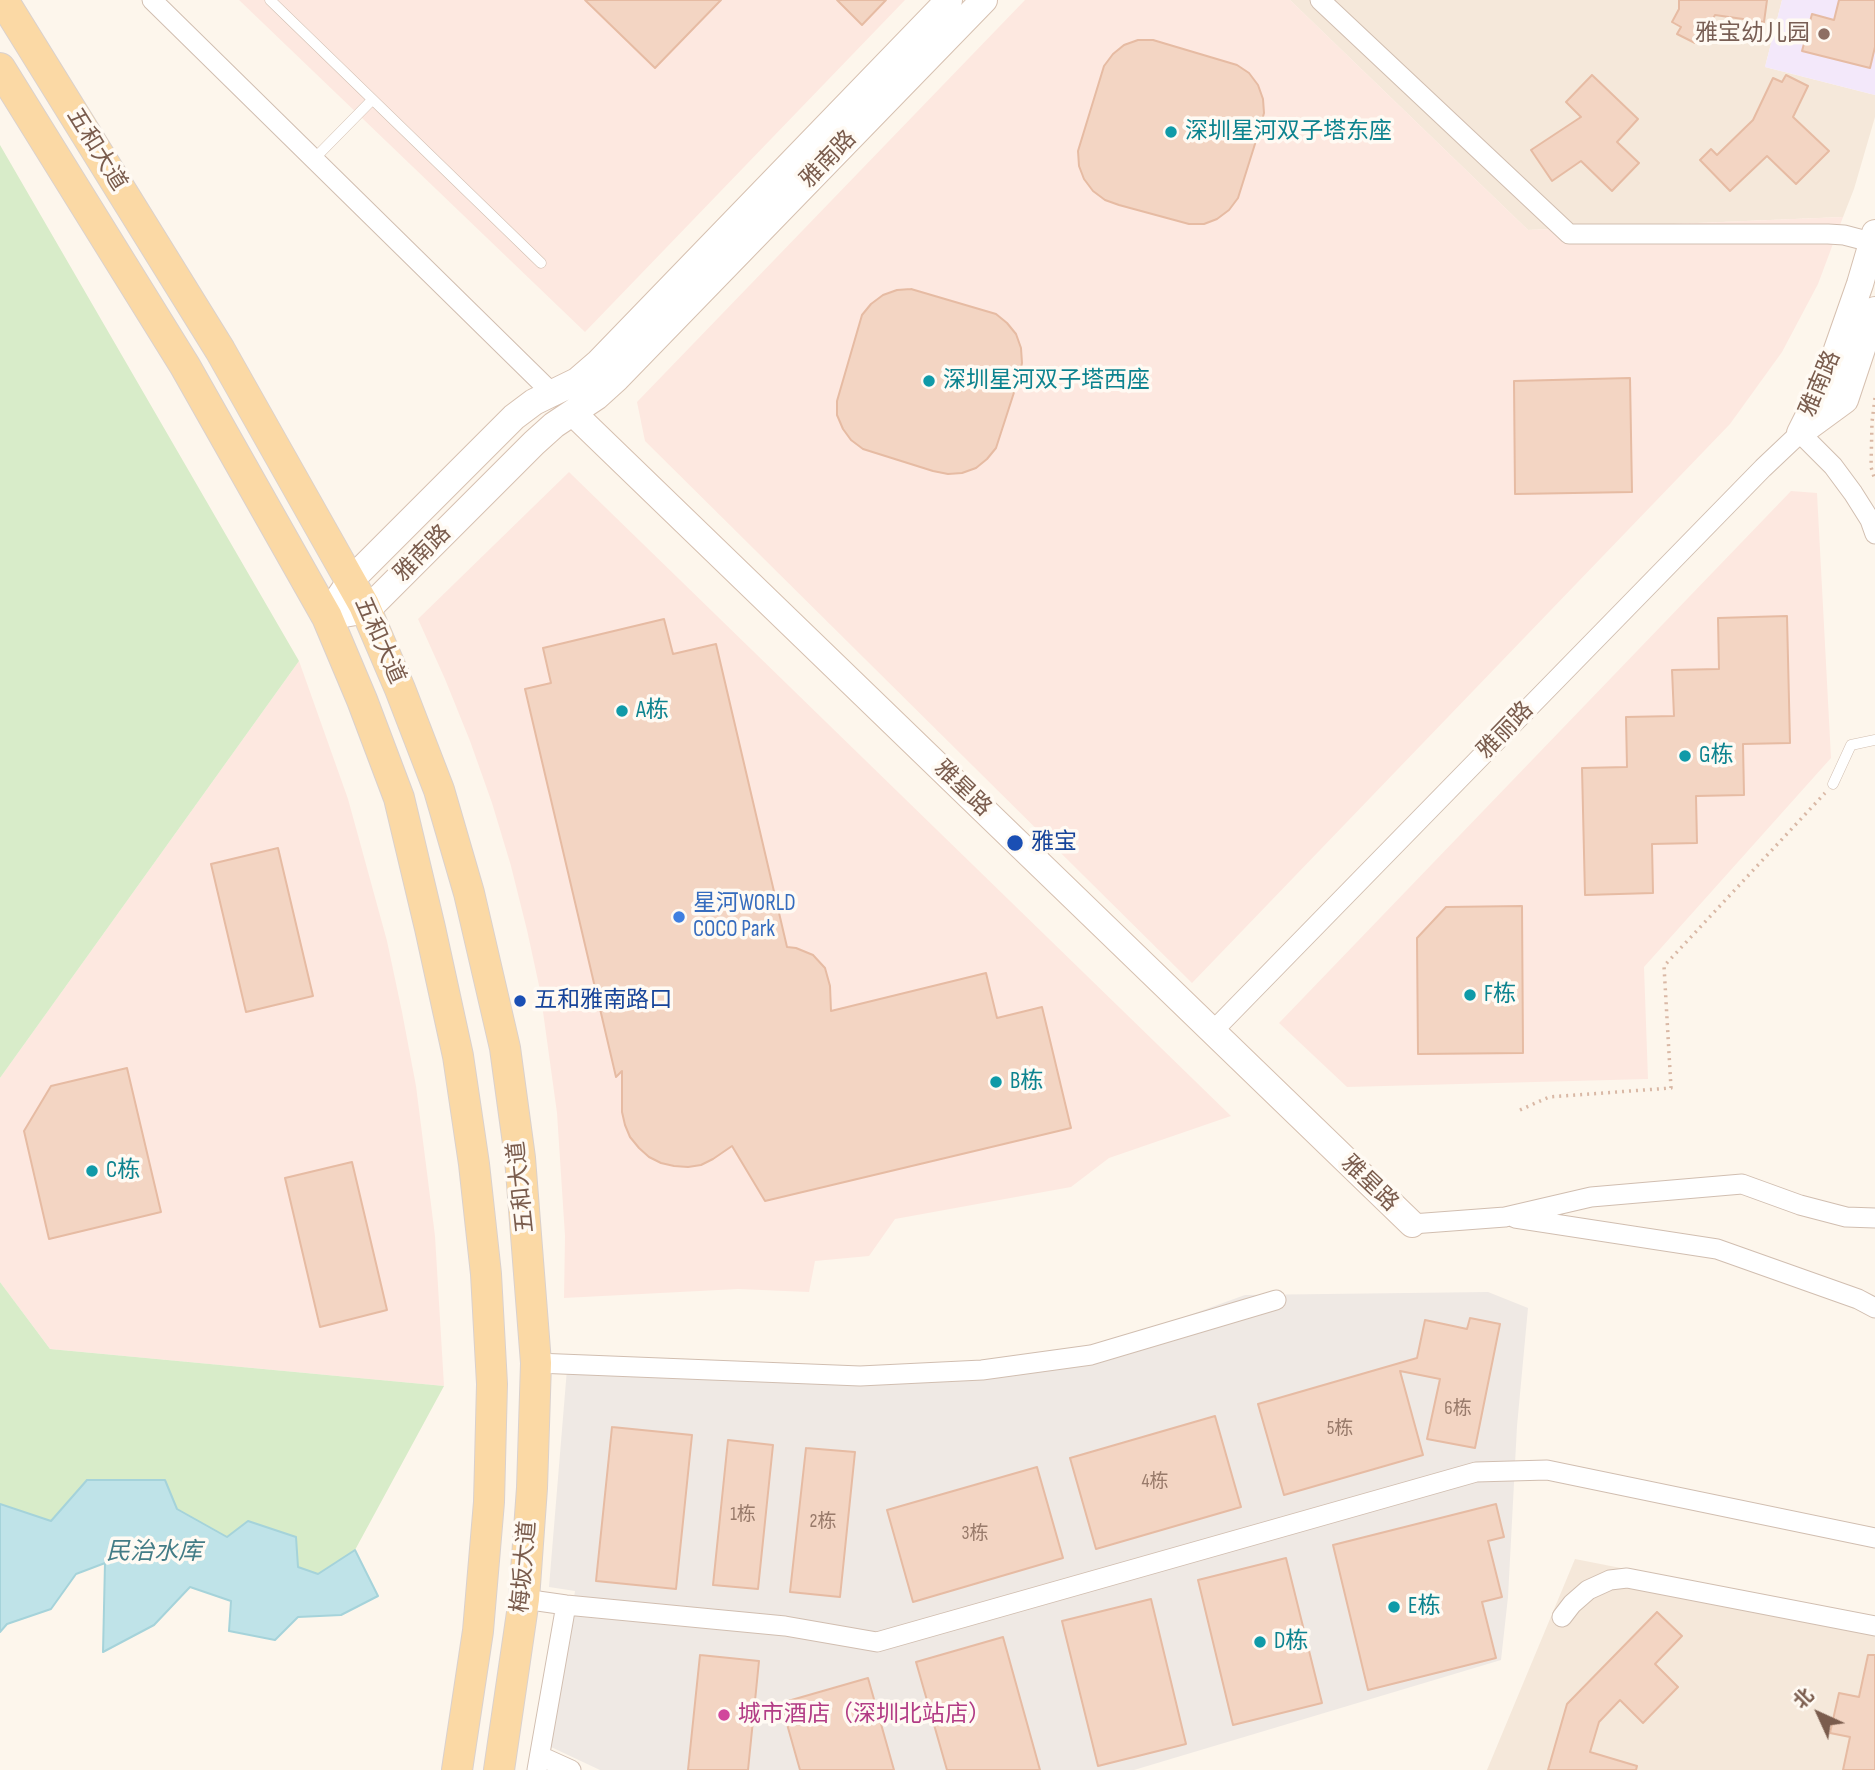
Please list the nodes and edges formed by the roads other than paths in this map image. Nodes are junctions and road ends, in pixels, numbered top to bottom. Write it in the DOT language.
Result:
graph roads {
  1 [pos="3,0"];
  2 [pos="152,0"];
  3 [pos="270,0"];
  4 [pos="949,0"];
  5 [pos="984,0"];
  6 [pos="1320,0"];
  7 [pos="0,68"];
  8 [pos="372,100"];
  9 [pos="314,159"];
  10 [pos="1874,239"];
  11 [pos="541,263"];
  12 [pos="1875,310"];
  13 [pos="552,393"];
  14 [pos="573,413"];
  15 [pos="1800,433"];
  16 [pos="1875,534"];
  17 [pos="351,580"];
  18 [pos="366,610"];
  19 [pos="327,617"];
  20 [pos="1875,740"];
  21 [pos="1833,784"];
  22 [pos="1213,1031"];
  23 [pos="1505,1217"];
  24 [pos="1875,1218"];
  25 [pos="1412,1224"];
  26 [pos="1276,1300"];
  27 [pos="1875,1308"];
  28 [pos="536,1363"];
  29 [pos="492,1384"];
  30 [pos="1875,1538"];
  31 [pos="524,1599"];
  32 [pos="566,1605"];
  33 [pos="1562,1617"];
  34 [pos="1875,1626"];
  35 [pos="539,1763"];
  36 [pos="457,1770"];
  37 [pos="499,1770"];
  38 [pos="571,1770"];
  1 -- 17 [label="main road, 五和大道"];
  2 -- 9 [label="street"];
  3 -- 8 [label="lane"];
  4 -- 13 [label="street, 雅南路"];
  5 -- 14 [label="street, 雅南路"];
  6 -- 10 [label="street"];
  7 -- 19 [label="main road, 五和大道"];
  8 -- 9 [label="lane"];
  8 -- 11 [label="lane"];
  9 -- 13 [label="street"];
  10 -- 15 [label="street, 雅南路"];
  12 -- 15 [label="street, 雅南路"];
  13 -- 17 [label="street, 雅南路"];
  14 -- 18 [label="street, 雅南路"];
  14 -- 22 [label="street, 雅星路"];
  15 -- 16 [label="street"];
  15 -- 22 [label="street, 雅丽路"];
  17 -- 18 [label="main road, 五和大道"];
  17 -- 19 [label="street, 雅南路"];
  18 -- 19 [label="street"];
  18 -- 28 [label="main road, 五和大道"];
  19 -- 29 [label="main road, 五和大道"];
  20 -- 21 [label="lane"];
  22 -- 25 [label="street, 雅星路"];
  23 -- 24 [label="street"];
  23 -- 25 [label="street"];
  23 -- 27 [label="street"];
  26 -- 28 [label="street"];
  28 -- 31 [label="main road, 梅坂大道"];
  29 -- 36 [label="main road, 梅坂大道"];
  30 -- 32 [label="street"];
  31 -- 32 [label="street"];
  31 -- 37 [label="main road, 梅坂大道"];
  32 -- 35 [label="street"];
  33 -- 34 [label="street"];
  35 -- 38 [label="street"];
}
